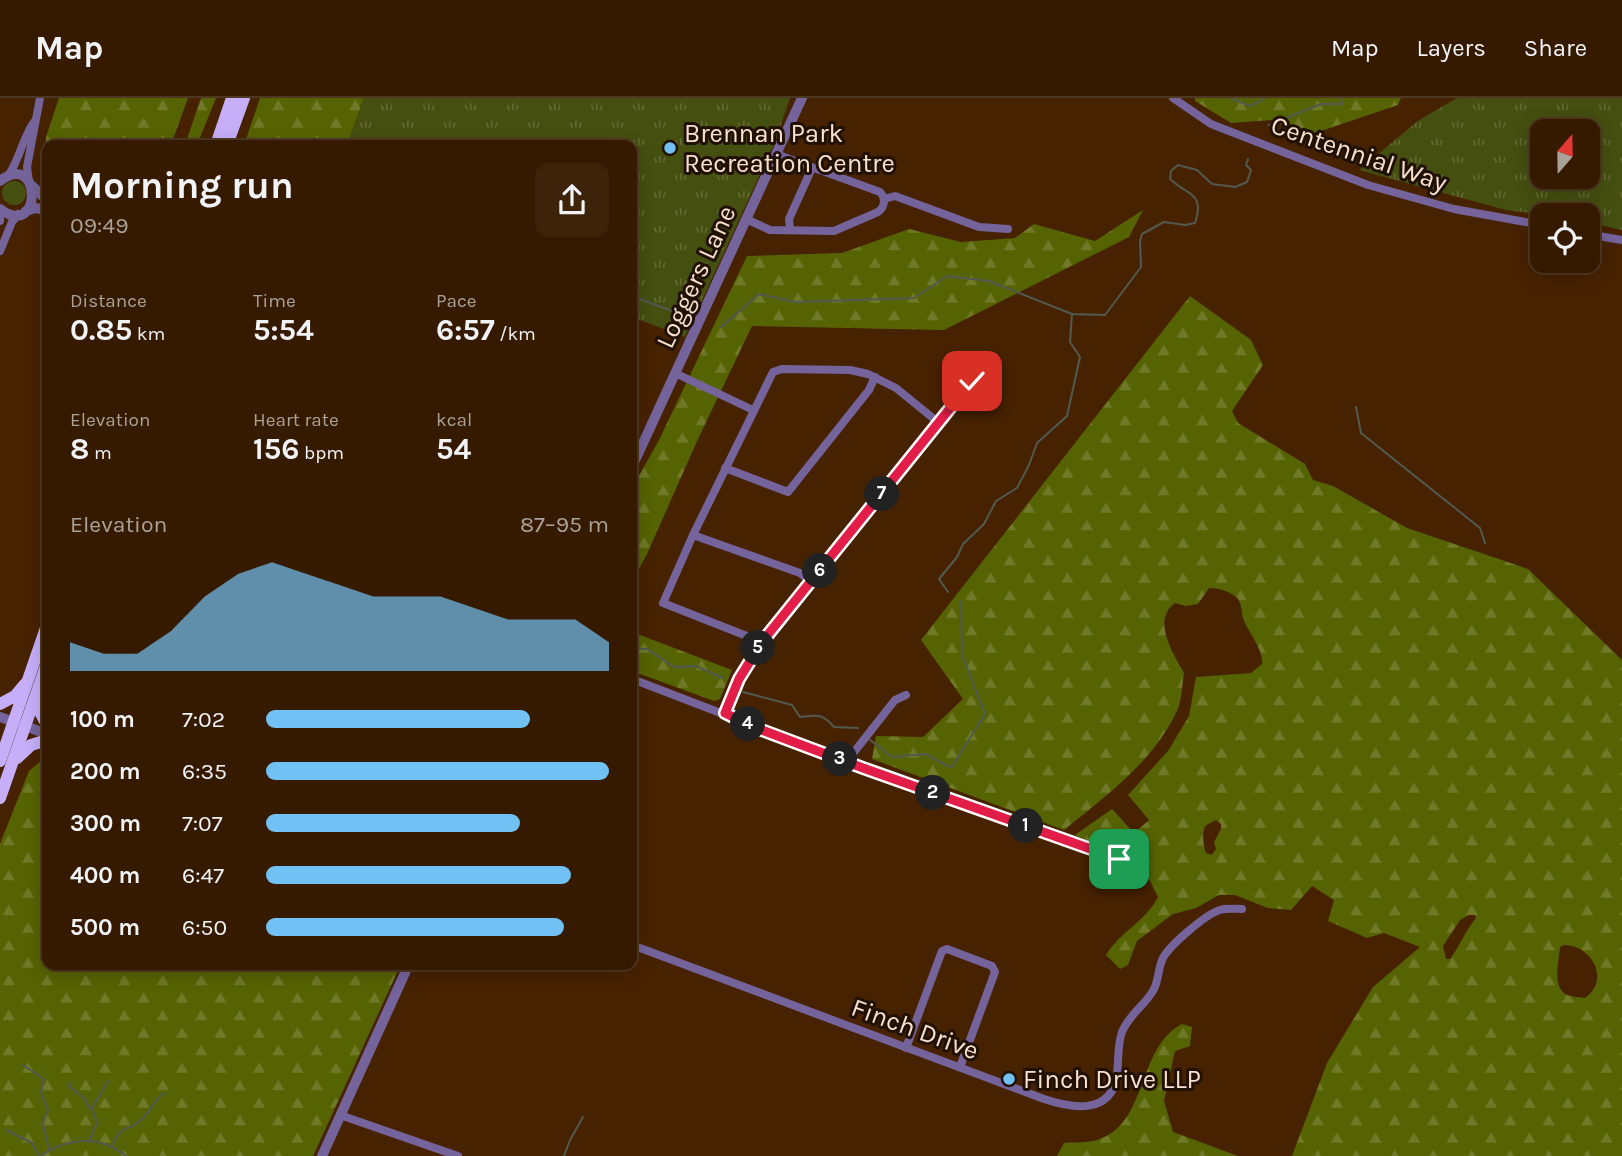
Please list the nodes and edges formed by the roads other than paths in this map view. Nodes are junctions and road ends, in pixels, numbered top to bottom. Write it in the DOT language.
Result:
graph roads {
  1 [pos="40,98"];
  2 [pos="232,98"];
  3 [pos="244,98"];
  4 [pos="802,98"];
  5 [pos="1173,98"];
  6 [pos="34,122"];
  7 [pos="218,140"];
  8 [pos="229,140"];
  9 [pos="776,154"];
  10 [pos="812,168"];
  11 [pos="3,178"];
  12 [pos="30,184"];
  13 [pos="42,195"];
  14 [pos="884,198"];
  15 [pos="0,209"];
  16 [pos="42,209"];
  17 [pos="22,213"];
  18 [pos="746,219"];
  19 [pos="1530,223"];
  20 [pos="1008,229"];
  21 [pos="790,230"];
  22 [pos="1600,236"];
  23 [pos="1622,240"];
  24 [pos="0,251"];
  25 [pos="979,367"];
  26 [pos="675,373"];
  27 [pos="875,377"];
  28 [pos="753,410"];
  29 [pos="939,422"];
  30 [pos="637,456"];
  31 [pos="725,468"];
  32 [pos="693,535"];
  33 [pos="811,582"];
  34 [pos="762,642"];
  35 [pos="42,648"];
  36 [pos="42,670"];
  37 [pos="35,681"];
  38 [pos="637,681"];
  39 [pos="906,695"];
  40 [pos="0,704"];
  41 [pos="725,713"];
  42 [pos="42,716"];
  43 [pos="0,717"];
  44 [pos="20,724"];
  45 [pos="42,732"];
  46 [pos="42,742"];
  47 [pos="847,761"];
  48 [pos="5,766"];
  49 [pos="0,797"];
  50 [pos="1119,859"];
  51 [pos="1242,909"];
  52 [pos="637,947"];
  53 [pos="406,970"];
  54 [pos="906,1048"];
  55 [pos="960,1067"];
  56 [pos="341,1115"];
  57 [pos="322,1156"];
  58 [pos="458,1156"];
  1 -- 6 [label="street"];
  2 -- 7 [label="highway"];
  3 -- 8 [label="highway"];
  4 -- 9 [label="street, Loggers Lane"];
  5 -- 19 [label="street, Centennial Way"];
  6 -- 11 [label="street"];
  6 -- 12 [label="street"];
  9 -- 10 [label="street"];
  9 -- 18 [label="street, Loggers Lane"];
  10 -- 14 [label="street"];
  10 -- 21 [label="street"];
  11 -- 12 [label="street"];
  12 -- 13 [label="street"];
  12 -- 17 [label="street"];
  14 -- 20 [label="street"];
  14 -- 21 [label="street"];
  15 -- 17 [label="street"];
  16 -- 17 [label="street"];
  17 -- 24 [label="street"];
  18 -- 21 [label="street"];
  18 -- 26 [label="street, Loggers Lane"];
  22 -- 23 [label="street"];
  25 -- 29 [label="street"];
  26 -- 28 [label="street"];
  26 -- 30 [label="street, Loggers Lane"];
  27 -- 28 [label="street"];
  27 -- 29 [label="street"];
  27 -- 31 [label="street"];
  28 -- 31 [label="street"];
  29 -- 33 [label="street"];
  31 -- 32 [label="street"];
  32 -- 33 [label="street"];
  32 -- 34 [label="street"];
  33 -- 34 [label="street"];
  34 -- 41 [label="street"];
  35 -- 37 [label="highway"];
  36 -- 37 [label="highway"];
  37 -- 40 [label="highway"];
  37 -- 42 [label="highway"];
  37 -- 44 [label="highway"];
  38 -- 41 [label="street"];
  39 -- 47 [label="street"];
  41 -- 47 [label="street"];
  43 -- 44 [label="street"];
  44 -- 45 [label="street"];
  44 -- 48 [label="highway"];
  46 -- 48 [label="highway"];
  47 -- 50 [label="street"];
  48 -- 49 [label="highway"];
  51 -- 55 [label="street, Finch Drive"];
  52 -- 54 [label="street, Finch Drive"];
  53 -- 56 [label="street"];
  54 -- 55 [label="street, Finch Drive"];
  54 -- 55 [label="street"];
  56 -- 57 [label="street"];
  56 -- 58 [label="street"];
}
